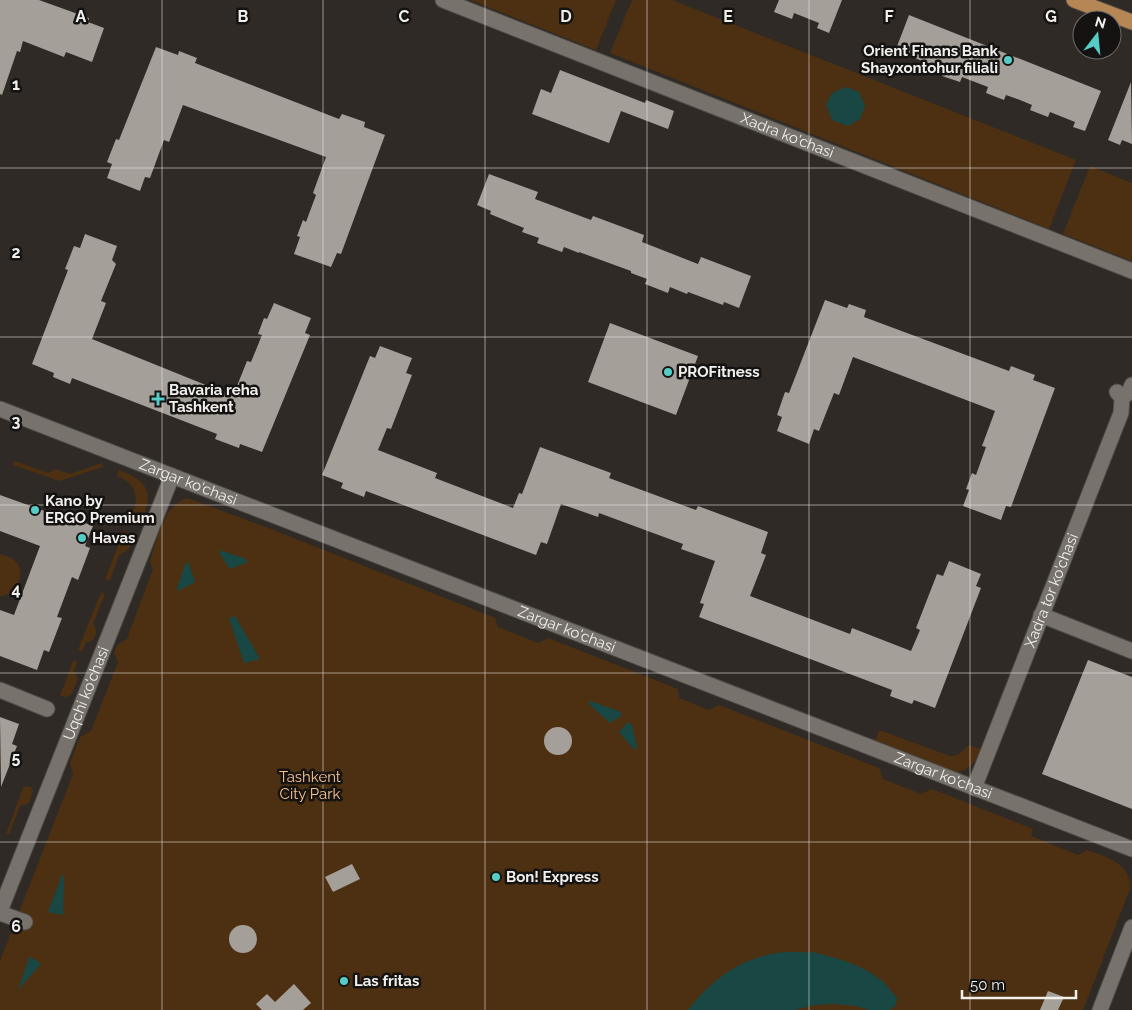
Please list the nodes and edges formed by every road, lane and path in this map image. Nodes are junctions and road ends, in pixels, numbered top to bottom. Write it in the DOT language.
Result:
graph roads {
  1 [pos="444,0"];
  2 [pos="1074,0"];
  3 [pos="1132,22"];
  4 [pos="1132,271"];
  5 [pos="1132,385"];
  6 [pos="0,409"];
  7 [pos="172,476"];
  8 [pos="1041,615"];
  9 [pos="1132,651"];
  10 [pos="0,690"];
  11 [pos="47,709"];
  12 [pos="974,788"];
  13 [pos="1132,850"];
  14 [pos="0,912"];
  15 [pos="25,922"];
  16 [pos="1132,927"];
  17 [pos="1100,1010"];
  1 -- 4 [label="street, Xadra ko'chasi"];
  2 -- 3 [label="main road"];
  5 -- 8 [label="street, Xadra tor ko'chasi"];
  6 -- 7 [label="street, Zargar ko'chasi"];
  7 -- 12 [label="street, Zargar ko'chasi"];
  7 -- 14 [label="street, Uqchi ko'chasi"];
  8 -- 9 [label="street"];
  8 -- 12 [label="street, Xadra tor ko'chasi"];
  10 -- 11 [label="street"];
  12 -- 13 [label="street, Zargar ko'chasi"];
  14 -- 15 [label="street"];
  16 -- 17 [label="street"];
}
